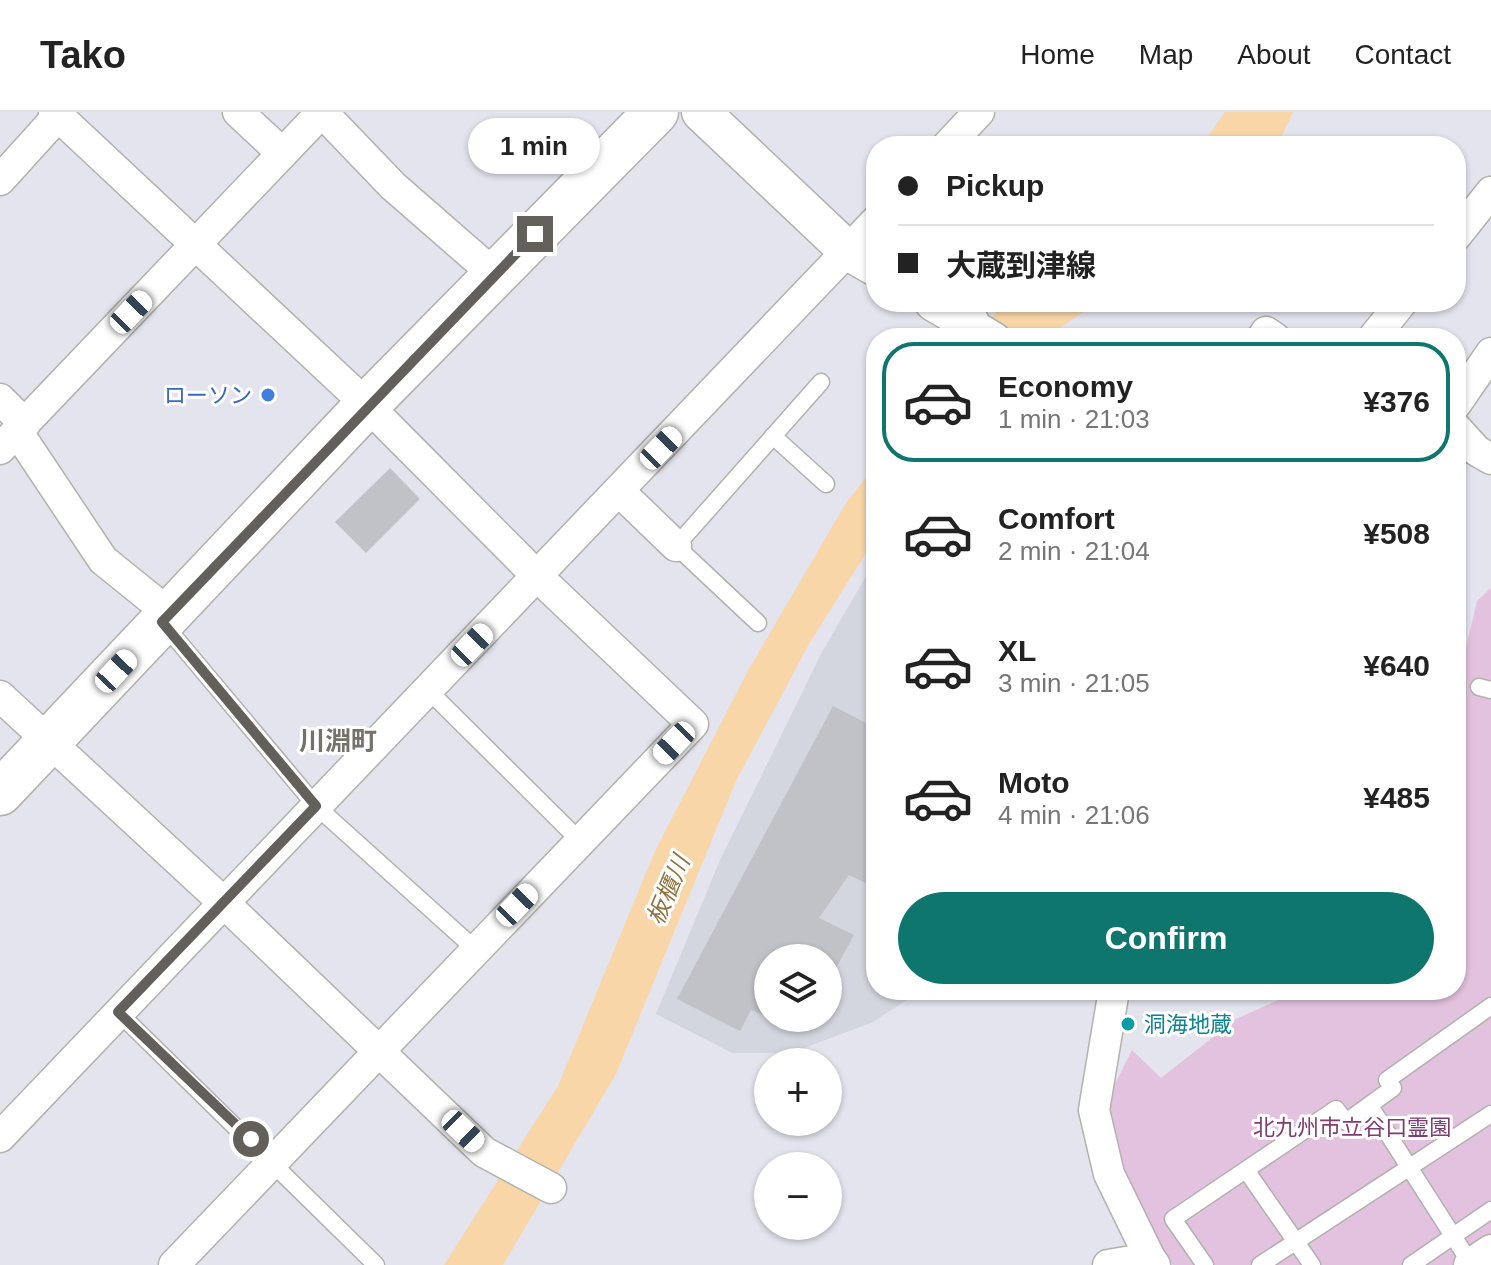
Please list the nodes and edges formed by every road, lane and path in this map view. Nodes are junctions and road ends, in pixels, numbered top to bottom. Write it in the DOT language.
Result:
graph roads {
  1 [pos="238,112"];
  2 [pos="322,112"];
  3 [pos="656,112"];
  4 [pos="701,112"];
  5 [pos="979,112"];
  6 [pos="56,114"];
  7 [pos="956,136"];
  8 [pos="282,153"];
  9 [pos="0,180"];
  10 [pos="1491,192"];
  11 [pos="1466,223"];
  12 [pos="195,245"];
  13 [pos="862,259"];
  14 [pos="495,275"];
  15 [pos="951,312"];
  16 [pos="1394,312"];
  17 [pos="977,328"];
  18 [pos="1381,328"];
  19 [pos="1491,353"];
  20 [pos="821,382"];
  21 [pos="1466,389"];
  22 [pos="0,399"];
  23 [pos="367,405"];
  24 [pos="14,435"];
  25 [pos="773,436"];
  26 [pos="1466,439"];
  27 [pos="1491,459"];
  28 [pos="826,484"];
  29 [pos="620,492"];
  30 [pos="676,546"];
  31 [pos="538,577"];
  32 [pos="166,618"];
  33 [pos="758,623"];
  34 [pos="428,690"];
  35 [pos="0,696"];
  36 [pos="49,741"];
  37 [pos="0,793"];
  38 [pos="316,806"];
  39 [pos="579,840"];
  40 [pos="223,902"];
  41 [pos="475,949"];
  42 [pos="1112,1000"];
  43 [pos="1491,1006"];
  44 [pos="118,1012"];
  45 [pos="379,1050"];
  46 [pos="1370,1106"];
  47 [pos="1491,1114"];
  48 [pos="0,1137"];
  49 [pos="273,1161"];
  50 [pos="1410,1167"];
  51 [pos="1246,1170"];
  52 [pos="551,1188"];
  53 [pos="1491,1210"];
  54 [pos="1454,1237"];
  55 [pos="1296,1242"];
  56 [pos="1478,1261"];
  57 [pos="1152,1262"];
  58 [pos="174,1265"];
  59 [pos="376,1265"];
  60 [pos="1108,1265"];
  61 [pos="1205,1265"];
  62 [pos="1260,1265"];
  63 [pos="1312,1265"];
  64 [pos="1411,1265"];
  1 -- 8 [label="street"];
  2 -- 8 [label="street"];
  2 -- 14 [label="street"];
  3 -- 14 [label="main road"];
  4 -- 13 [label="street"];
  5 -- 7 [label="street"];
  6 -- 9 [label="street"];
  6 -- 12 [label="street"];
  8 -- 12 [label="street"];
  10 -- 11 [label="street"];
  12 -- 23 [label="street"];
  12 -- 24 [label="street"];
  13 -- 29 [label="street"];
  14 -- 23 [label="main road"];
  15 -- 17 [label="street"];
  16 -- 18 [label="street"];
  19 -- 21 [label="street"];
  20 -- 25 [label="lane"];
  22 -- 24 [label="street"];
  23 -- 31 [label="street"];
  23 -- 32 [label="main road"];
  24 -- 32 [label="street"];
  25 -- 28 [label="lane"];
  25 -- 30 [label="lane"];
  26 -- 27 [label="street"];
  29 -- 30 [label="street"];
  29 -- 31 [label="street"];
  30 -- 33 [label="lane"];
  31 -- 34 [label="street"];
  31 -- 39 [label="street"];
  32 -- 36 [label="main road"];
  32 -- 38 [label="lane"];
  34 -- 38 [label="street"];
  34 -- 39 [label="lane"];
  35 -- 36 [label="street"];
  36 -- 37 [label="main road"];
  36 -- 40 [label="street"];
  38 -- 40 [label="street"];
  38 -- 41 [label="lane"];
  39 -- 41 [label="street"];
  40 -- 44 [label="street"];
  40 -- 45 [label="street"];
  41 -- 45 [label="street"];
  42 -- 57 [label="street"];
  43 -- 46 [label="lane"];
  44 -- 48 [label="street"];
  44 -- 49 [label="lane"];
  45 -- 49 [label="street"];
  45 -- 52 [label="street"];
  46 -- 50 [label="lane"];
  46 -- 51 [label="lane"];
  47 -- 50 [label="lane"];
  49 -- 58 [label="street"];
  49 -- 59 [label="lane"];
  50 -- 54 [label="lane"];
  50 -- 55 [label="lane"];
  51 -- 55 [label="lane"];
  51 -- 61 [label="lane"];
  53 -- 54 [label="lane"];
  54 -- 56 [label="lane"];
  54 -- 64 [label="lane"];
  55 -- 62 [label="lane"];
  55 -- 63 [label="lane"];
  57 -- 60 [label="street"];
}
